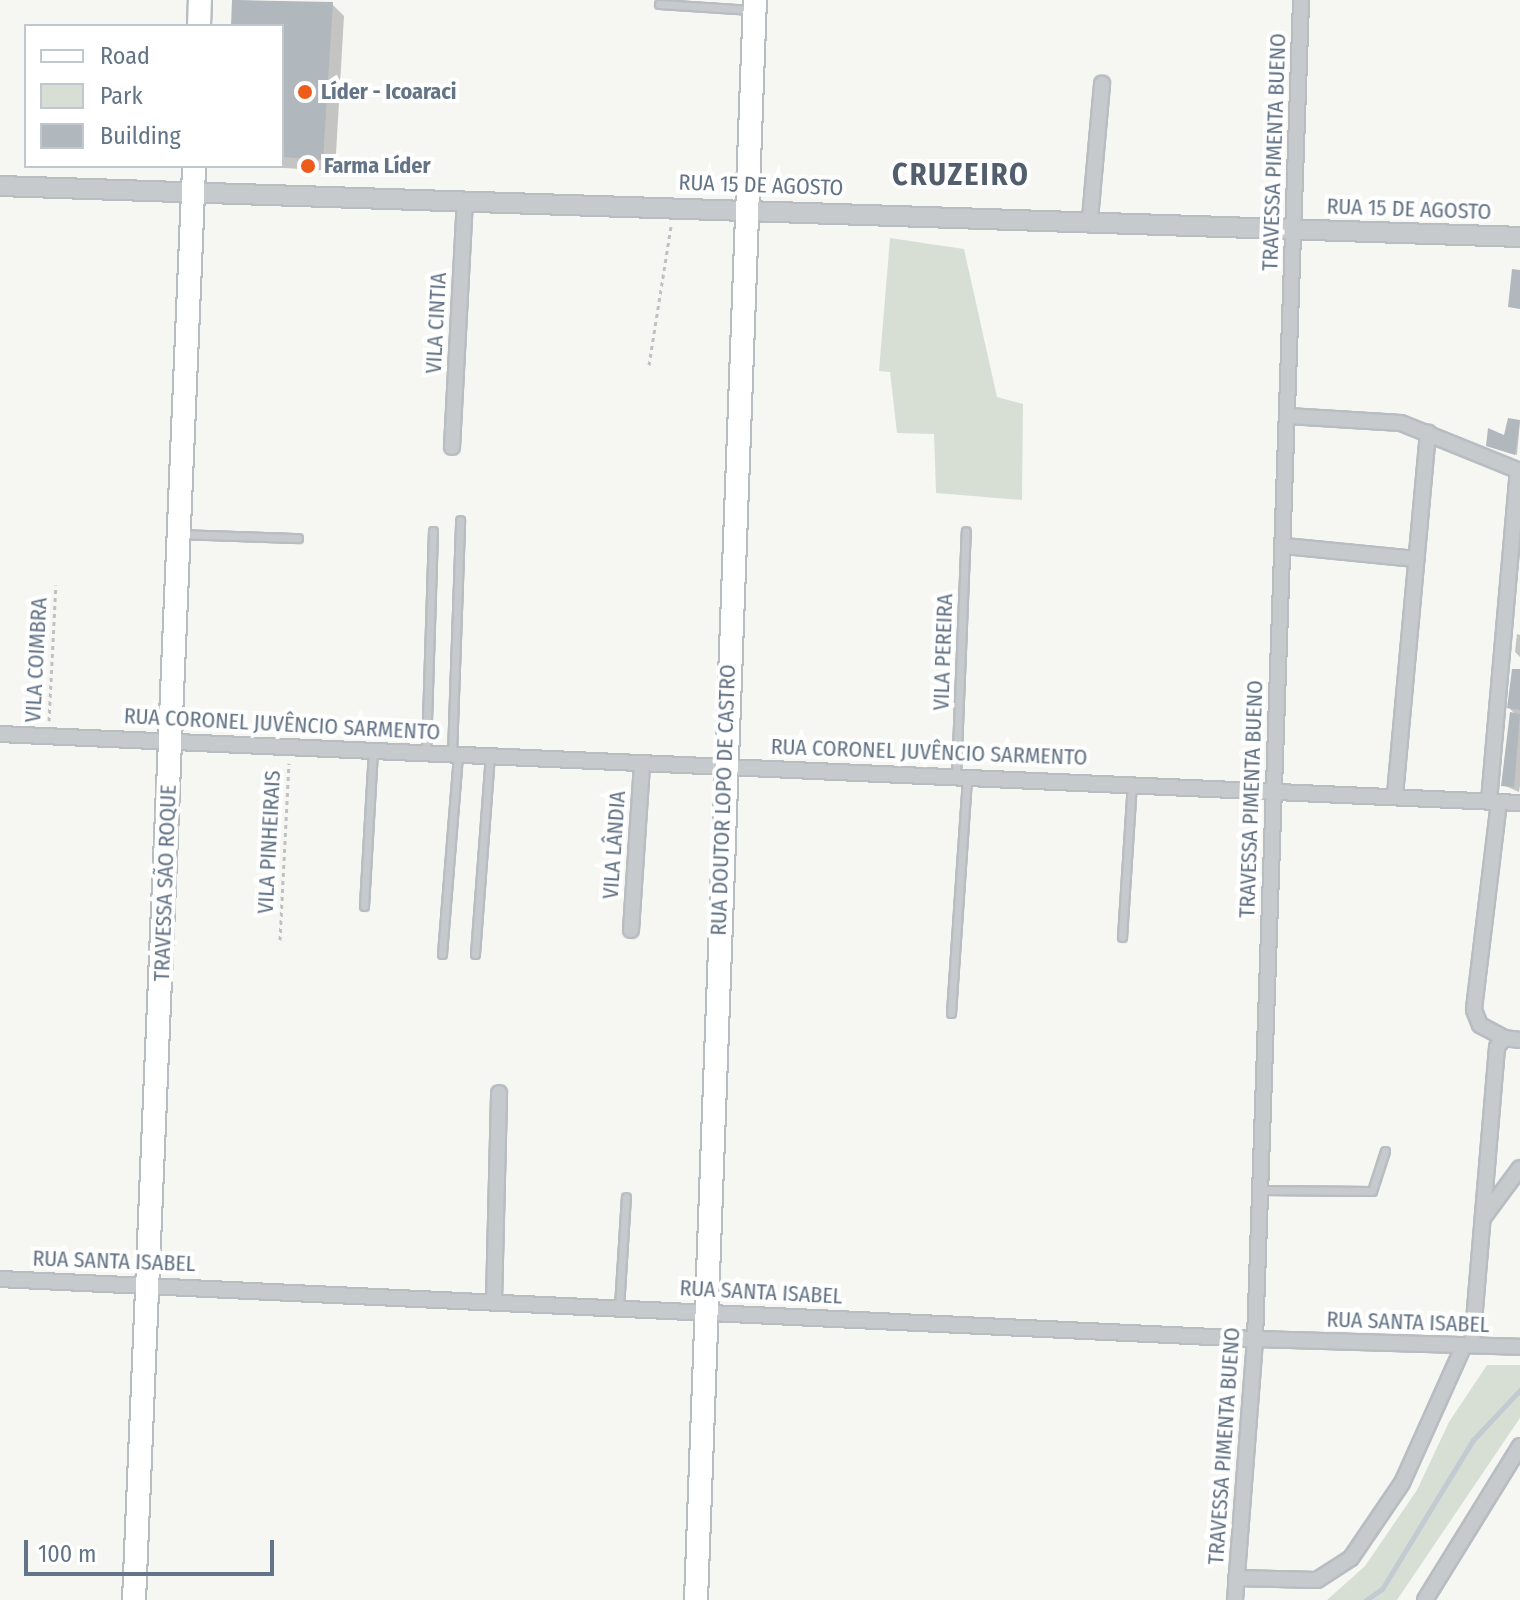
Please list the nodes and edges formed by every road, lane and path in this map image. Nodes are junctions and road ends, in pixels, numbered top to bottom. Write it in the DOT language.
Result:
graph roads {
  1 [pos="200,0"];
  2 [pos="1301,0"];
  3 [pos="659,4"];
  4 [pos="755,5"];
  5 [pos="199,24"];
  6 [pos="1102,84"];
  7 [pos="194,168"];
  8 [pos="0,186"];
  9 [pos="194,193"];
  10 [pos="465,201"];
  11 [pos="674,207"];
  12 [pos="746,209"];
  13 [pos="1090,219"];
  14 [pos="1293,229"];
  15 [pos="1520,237"];
  16 [pos="649,365"];
  17 [pos="1288,416"];
  18 [pos="1428,433"];
  19 [pos="452,447"];
  20 [pos="1519,470"];
  21 [pos="460,520"];
  22 [pos="433,531"];
  23 [pos="966,531"];
  24 [pos="179,534"];
  25 [pos="298,538"];
  26 [pos="1284,546"];
  27 [pos="1416,559"];
  28 [pos="56,585"];
  29 [pos="0,734"];
  30 [pos="48,737"];
  31 [pos="171,740"];
  32 [pos="289,747"];
  33 [pos="373,751"];
  34 [pos="426,753"];
  35 [pos="455,754"];
  36 [pos="490,756"];
  37 [pos="642,763"];
  38 [pos="723,766"];
  39 [pos="962,775"];
  40 [pos="1133,782"];
  41 [pos="1273,788"];
  42 [pos="1395,795"];
  43 [pos="1494,801"];
  44 [pos="1520,803"];
  45 [pos="364,906"];
  46 [pos="631,930"];
  47 [pos="1122,937"];
  48 [pos="280,940"];
  49 [pos="442,954"];
  50 [pos="475,954"];
  51 [pos="951,1013"];
  52 [pos="1504,1038"];
  53 [pos="1520,1040"];
  54 [pos="499,1093"];
  55 [pos="1385,1151"];
  56 [pos="1520,1168"];
  57 [pos="1260,1190"];
  58 [pos="626,1197"];
  59 [pos="1482,1218"];
  60 [pos="0,1279"];
  61 [pos="148,1284"];
  62 [pos="494,1301"];
  63 [pos="619,1307"];
  64 [pos="707,1311"];
  65 [pos="1255,1339"];
  66 [pos="1468,1345"];
  67 [pos="1520,1347"];
  68 [pos="1520,1446"];
  69 [pos="1236,1578"];
  70 [pos="134,1600"];
  71 [pos="696,1600"];
  72 [pos="1235,1600"];
  73 [pos="1425,1600"];
  1 -- 5 [label="main road"];
  2 -- 14 [label="street, TRAVESSA PIMENTA BUENO"];
  3 -- 4 [label="lane"];
  4 -- 12 [label="main road, RUA DOUTOR LOPO DE CASTRO"];
  6 -- 13 [label="street"];
  7 -- 9 [label="main road, TRAVESSA SÃO ROQUE"];
  8 -- 9 [label="street, RUA 15 DE AGOSTO"];
  9 -- 10 [label="street, RUA 15 DE AGOSTO"];
  9 -- 24 [label="main road, TRAVESSA SÃO ROQUE"];
  10 -- 11 [label="street, RUA 15 DE AGOSTO"];
  10 -- 19 [label="street, VILA CINTIA"];
  11 -- 12 [label="street, RUA 15 DE AGOSTO"];
  11 -- 16 [label="path"];
  12 -- 13 [label="street, RUA 15 DE AGOSTO"];
  12 -- 38 [label="main road, RUA DOUTOR LOPO DE CASTRO"];
  13 -- 14 [label="street, RUA 15 DE AGOSTO"];
  14 -- 15 [label="street, RUA 15 DE AGOSTO"];
  14 -- 17 [label="street, TRAVESSA PIMENTA BUENO"];
  17 -- 18 [label="street"];
  17 -- 26 [label="street, TRAVESSA PIMENTA BUENO"];
  18 -- 20 [label="street"];
  18 -- 27 [label="street"];
  20 -- 43 [label="street"];
  21 -- 35 [label="lane"];
  22 -- 34 [label="lane"];
  23 -- 39 [label="lane, VILA PEREIRA"];
  24 -- 25 [label="lane"];
  24 -- 31 [label="main road, TRAVESSA SÃO ROQUE"];
  26 -- 27 [label="street"];
  26 -- 41 [label="street, TRAVESSA PIMENTA BUENO"];
  27 -- 42 [label="street"];
  28 -- 30 [label="path, VILA COIMBRA"];
  29 -- 30 [label="street, RUA CORONEL JUVÊNCIO SARMENTO"];
  30 -- 31 [label="street, RUA CORONEL JUVÊNCIO SARMENTO"];
  31 -- 32 [label="street, RUA CORONEL JUVÊNCIO SARMENTO"];
  31 -- 61 [label="main road, TRAVESSA SÃO ROQUE"];
  32 -- 33 [label="street, RUA CORONEL JUVÊNCIO SARMENTO"];
  32 -- 48 [label="path, VILA PINHEIRAIS"];
  33 -- 34 [label="street, RUA CORONEL JUVÊNCIO SARMENTO"];
  33 -- 45 [label="lane"];
  34 -- 35 [label="street, RUA CORONEL JUVÊNCIO SARMENTO"];
  35 -- 36 [label="street, RUA CORONEL JUVÊNCIO SARMENTO"];
  35 -- 49 [label="lane"];
  36 -- 37 [label="street, RUA CORONEL JUVÊNCIO SARMENTO"];
  36 -- 50 [label="lane"];
  37 -- 38 [label="street, RUA CORONEL JUVÊNCIO SARMENTO"];
  37 -- 46 [label="street, VILA LÂNDIA"];
  38 -- 39 [label="street, RUA CORONEL JUVÊNCIO SARMENTO"];
  38 -- 64 [label="main road, RUA DOUTOR LOPO DE CASTRO"];
  39 -- 40 [label="street, RUA CORONEL JUVÊNCIO SARMENTO"];
  39 -- 51 [label="lane, VILA PEREIRA"];
  40 -- 41 [label="street, RUA CORONEL JUVÊNCIO SARMENTO"];
  40 -- 47 [label="lane"];
  41 -- 42 [label="street, RUA CORONEL JUVÊNCIO SARMENTO"];
  41 -- 57 [label="street, TRAVESSA PIMENTA BUENO"];
  42 -- 43 [label="street, RUA CORONEL JUVÊNCIO SARMENTO"];
  43 -- 44 [label="street, RUA CORONEL JUVÊNCIO SARMENTO"];
  43 -- 52 [label="street"];
  52 -- 53 [label="street"];
  52 -- 59 [label="street"];
  54 -- 62 [label="street"];
  55 -- 57 [label="lane"];
  56 -- 59 [label="street"];
  57 -- 65 [label="street, TRAVESSA PIMENTA BUENO"];
  58 -- 63 [label="lane"];
  59 -- 66 [label="street"];
  60 -- 61 [label="street, RUA SANTA ISABEL"];
  61 -- 62 [label="street, RUA SANTA ISABEL"];
  61 -- 70 [label="main road, TRAVESSA SÃO ROQUE"];
  62 -- 63 [label="street, RUA SANTA ISABEL"];
  63 -- 64 [label="street, RUA SANTA ISABEL"];
  64 -- 65 [label="street, RUA SANTA ISABEL"];
  64 -- 71 [label="main road, RUA DOUTOR LOPO DE CASTRO"];
  65 -- 66 [label="street, RUA SANTA ISABEL"];
  65 -- 69 [label="street, TRAVESSA PIMENTA BUENO"];
  66 -- 67 [label="street, RUA SANTA ISABEL"];
  66 -- 69 [label="street"];
  68 -- 73 [label="street"];
  69 -- 72 [label="street, TRAVESSA PIMENTA BUENO"];
}
